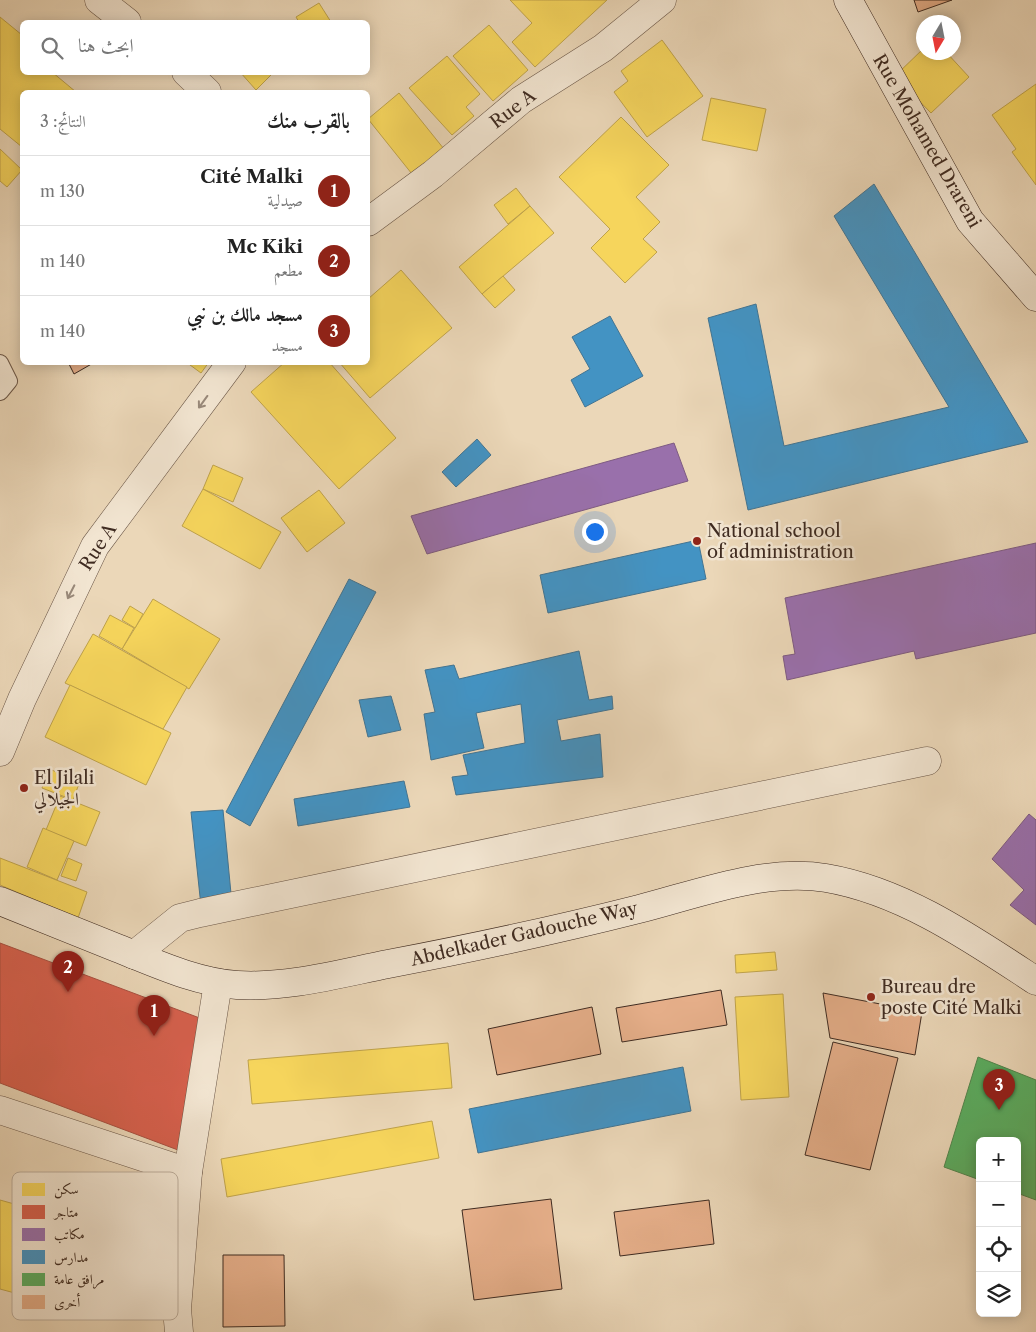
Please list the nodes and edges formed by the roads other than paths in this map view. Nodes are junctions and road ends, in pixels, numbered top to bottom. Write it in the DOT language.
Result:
graph roads {
  1 [pos="662,0"];
  2 [pos="848,0"];
  3 [pos="189,75"];
  4 [pos="205,90"];
  5 [pos="370,221"];
  6 [pos="1036,298"];
  7 [pos="0,363"];
  8 [pos="230,365"];
  9 [pos="0,392"];
  10 [pos="0,752"];
  11 [pos="927,761"];
  12 [pos="0,901"];
  13 [pos="134,955"];
  14 [pos="1036,981"];
  15 [pos="218,983"];
  16 [pos="0,1110"];
  17 [pos="188,1172"];
  18 [pos="178,1286"];
  1 -- 5 [label="street, Rue A"];
  2 -- 6 [label="street, Rue Mohamed Drareni"];
  3 -- 4 [label="street"];
  7 -- 9 [label="lane"];
  8 -- 10 [label="street, Rue A, one-way"];
  11 -- 13 [label="street"];
  12 -- 13 [label="street, Abdelkader Gadouche Way"];
  13 -- 15 [label="street, Abdelkader Gadouche Way"];
  14 -- 15 [label="street, Abdelkader Gadouche Way"];
  15 -- 17 [label="street"];
  16 -- 17 [label="street"];
  17 -- 18 [label="street"];
}
